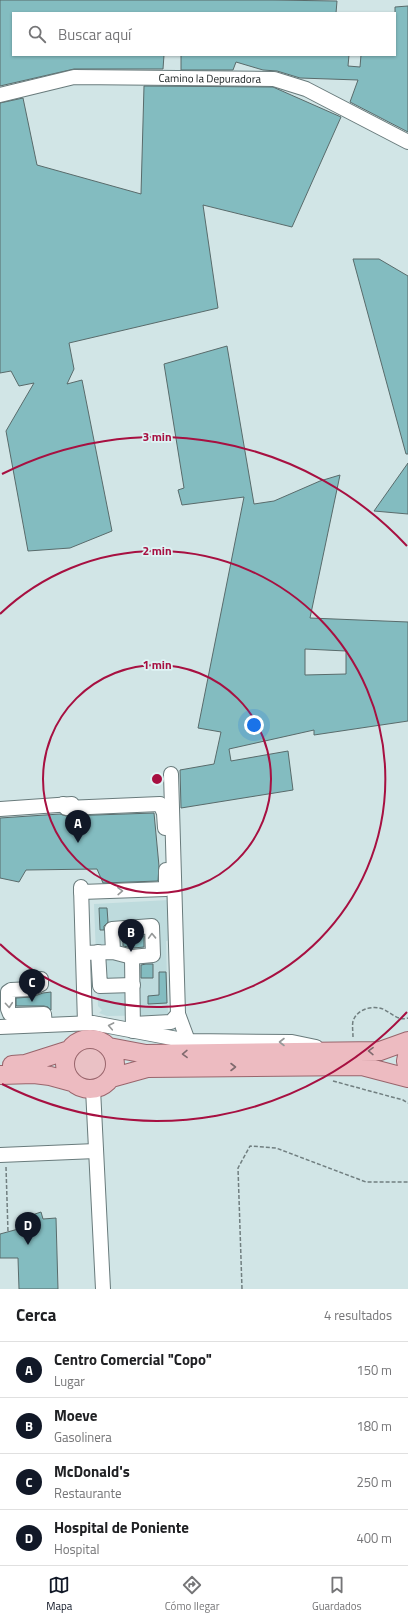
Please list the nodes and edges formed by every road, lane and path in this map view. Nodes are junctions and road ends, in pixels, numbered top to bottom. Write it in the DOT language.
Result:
graph roads {
  1 [pos="0,95"];
  2 [pos="408,142"];
  3 [pos="171,774"];
  4 [pos="151,802"];
  5 [pos="63,804"];
  6 [pos="0,809"];
  7 [pos="98,952"];
  8 [pos="113,952"];
  9 [pos="83,953"];
  10 [pos="132,957"];
  11 [pos="41,979"];
  12 [pos="132,985"];
  13 [pos="178,1014"];
  14 [pos="408,1018"];
  15 [pos="85,1023"];
  16 [pos="44,1025"];
  17 [pos="0,1027"];
  18 [pos="133,1027"];
  19 [pos="188,1041"];
  20 [pos="408,1041"];
  21 [pos="109,1047"];
  22 [pos="69,1050"];
  23 [pos="353,1051"];
  24 [pos="334,1052"];
  25 [pos="408,1052"];
  26 [pos="0,1065"];
  27 [pos="408,1071"];
  28 [pos="0,1075"];
  29 [pos="111,1078"];
  30 [pos="408,1078"];
  31 [pos="327,1079"];
  32 [pos="72,1082"];
  33 [pos="93,1089"];
  34 [pos="408,1103"];
  35 [pos="96,1151"];
  36 [pos="3,1155"];
  37 [pos="408,1182"];
  38 [pos="8,1232"];
  39 [pos="103,1289"];
  40 [pos="242,1289"];
  1 -- 2 [label="street, Camino la Depuradora"];
  3 -- 13 [label="street"];
  4 -- 5 [label="street"];
  5 -- 6 [label="street"];
  9 -- 5 [label="street, one-way"];
  7 -- 8 [label="street"];
  7 -- 9 [label="street"];
  7 -- 12 [label="street"];
  8 -- 10 [label="street"];
  10 -- 8 [label="street, one-way"];
  9 -- 15 [label="street"];
  10 -- 12 [label="street"];
  11 -- 16 [label="street, one-way"];
  12 -- 18 [label="street"];
  13 -- 18 [label="street"];
  13 -- 19 [label="street"];
  14 -- 23 [label="path"];
  15 -- 16 [label="street"];
  18 -- 15 [label="street, one-way"];
  16 -- 17 [label="street"];
  18 -- 19 [label="street"];
  24 -- 19 [label="street, one-way"];
  20 -- 23 [label="main road, one-way"];
  21 -- 22 [label="main road"];
  24 -- 21 [label="main road, one-way"];
  21 -- 29 [label="main road"];
  22 -- 26 [label="main road"];
  22 -- 32 [label="main road"];
  23 -- 24 [label="main road"];
  25 -- 27 [label="main road"];
  28 -- 32 [label="main road"];
  29 -- 30 [label="main road, one-way"];
  29 -- 33 [label="main road"];
  31 -- 34 [label="path"];
  32 -- 33 [label="main road"];
  33 -- 35 [label="street"];
  35 -- 36 [label="street"];
  35 -- 39 [label="street"];
  36 -- 38 [label="path"];
  37 -- 40 [label="path"];
}
